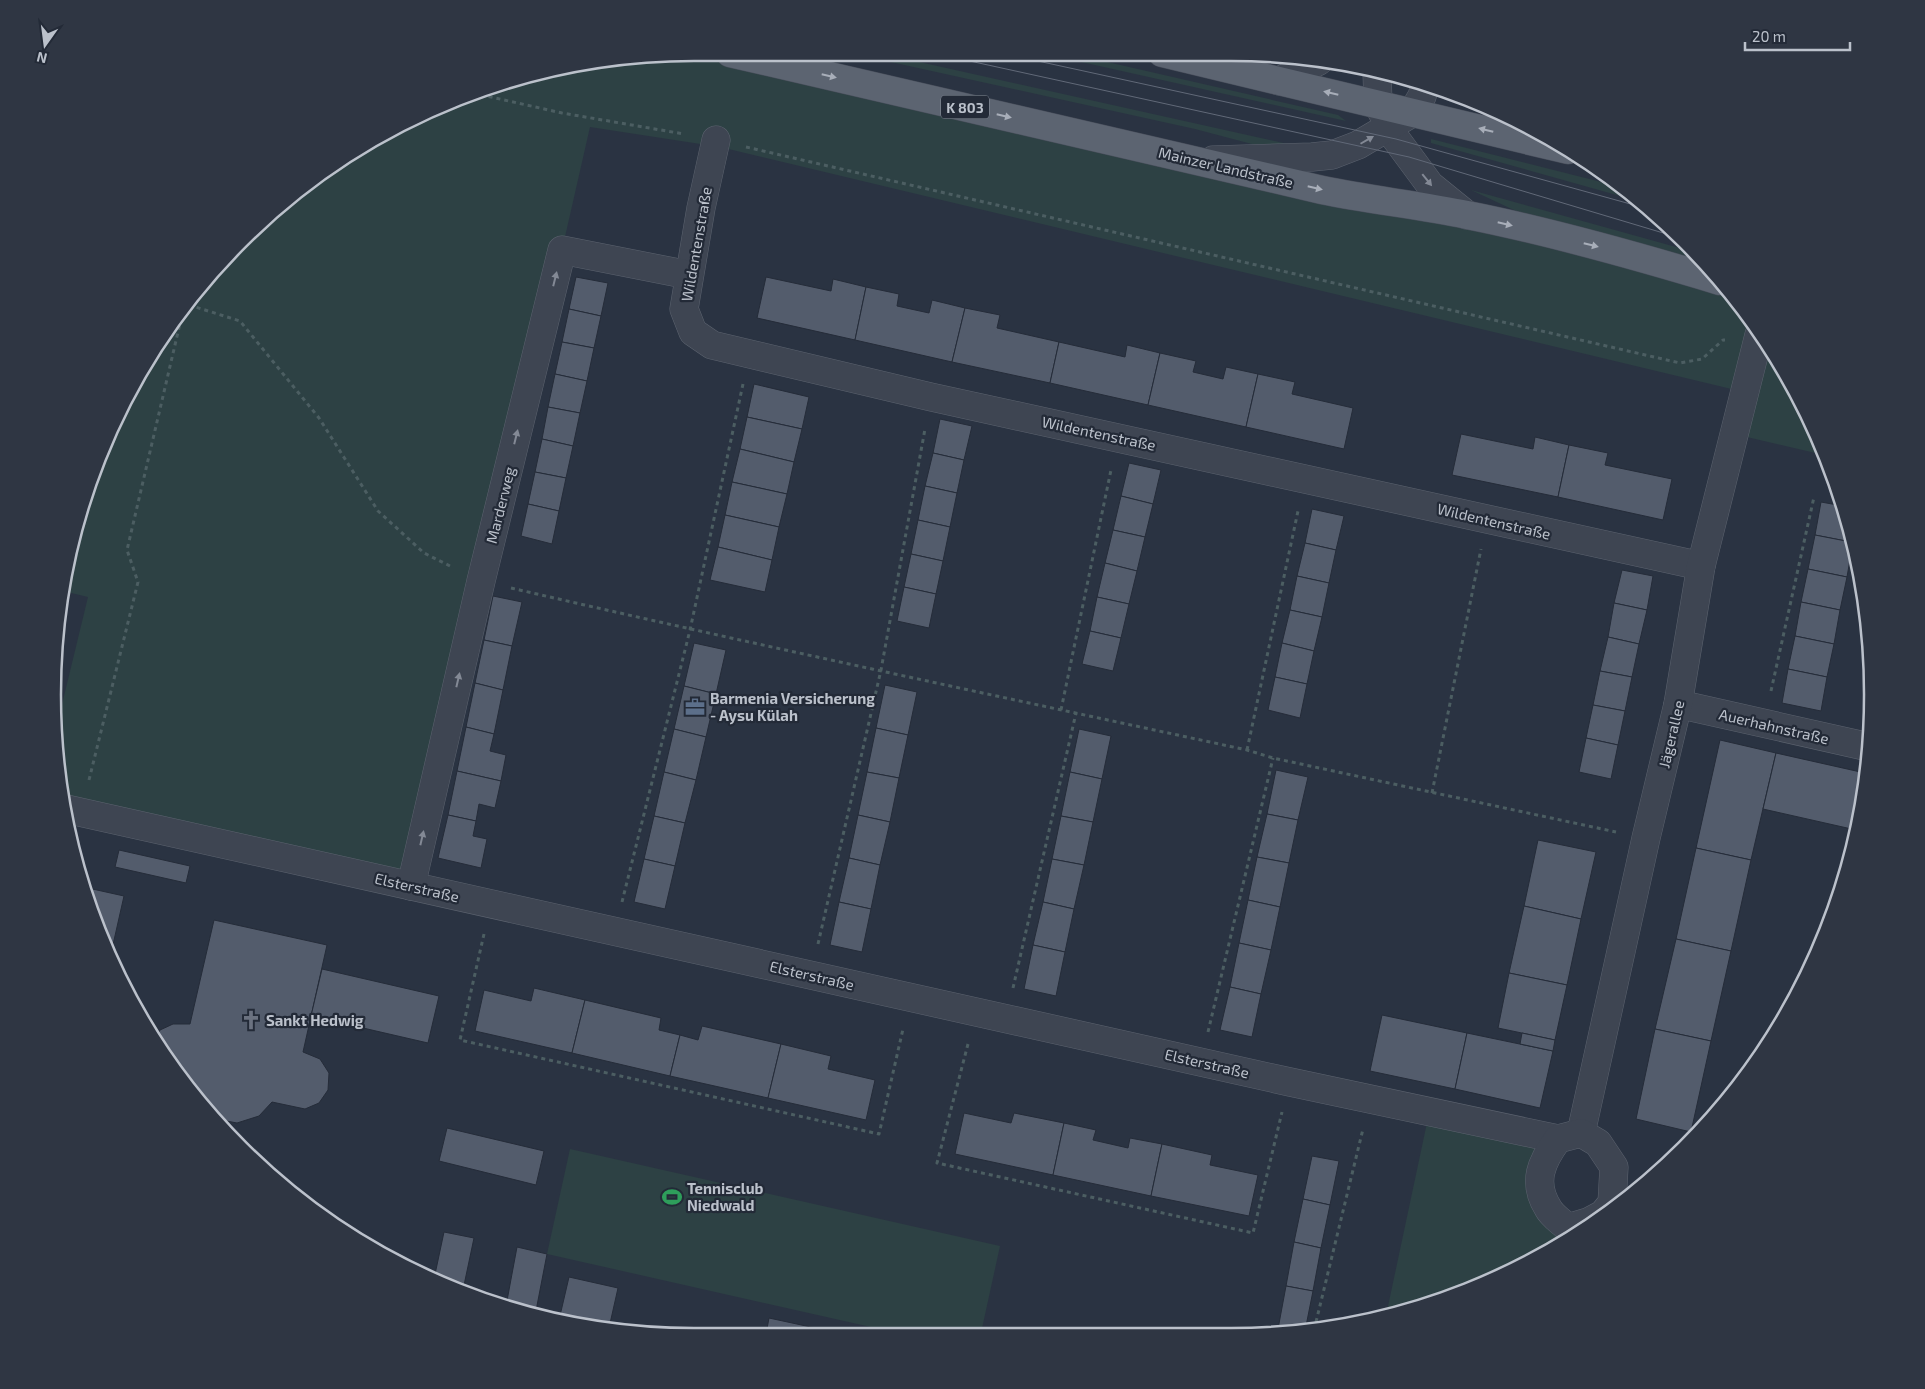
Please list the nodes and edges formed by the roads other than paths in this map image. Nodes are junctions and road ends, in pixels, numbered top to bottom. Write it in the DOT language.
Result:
graph roads {
  1 [pos="769,61"];
  2 [pos="1198,61"];
  3 [pos="1308,67"];
  4 [pos="1380,80"];
  5 [pos="1279,81"];
  6 [pos="1423,92"];
  7 [pos="1394,114"];
  8 [pos="716,140"];
  9 [pos="1546,145"];
  10 [pos="1199,161"];
  11 [pos="1467,215"];
  12 [pos="689,275"];
  13 [pos="1707,277"];
  14 [pos="1757,342"];
  15 [pos="1701,566"];
  16 [pos="1678,704"];
  17 [pos="1861,745"];
  18 [pos="74,811"];
  19 [pos="412,886"];
  20 [pos="1569,1136"];
  21 [pos="1615,1198"];
  22 [pos="1565,1232"];
  1 -- 10 [label="main road, Mainzer Landstraße / K 803, one-way"];
  2 -- 5 [label="main road"];
  3 -- 5 [label="street"];
  4 -- 7 [label="street"];
  7 -- 5 [label="main road, one-way"];
  6 -- 7 [label="street"];
  9 -- 7 [label="main road, one-way"];
  10 -- 7 [label="street, one-way"];
  7 -- 11 [label="street, one-way"];
  8 -- 12 [label="street, Wildentenstraße"];
  10 -- 11 [label="main road, Mainzer Landstraße / K 803, one-way"];
  11 -- 13 [label="main road, Mainzer Landstraße, one-way"];
  12 -- 15 [label="street, Wildentenstraße"];
  19 -- 12 [label="street, Marderweg, one-way"];
  14 -- 15 [label="street, Jägerallee"];
  15 -- 16 [label="street, Jägerallee"];
  16 -- 17 [label="street, Auerhahnstraße"];
  16 -- 20 [label="street, Jägerallee"];
  18 -- 19 [label="street, Elsterstraße"];
  19 -- 20 [label="street, Elsterstraße"];
  20 -- 21 [label="street, Jägerallee"];
  20 -- 22 [label="street, Jägerallee"];
}
